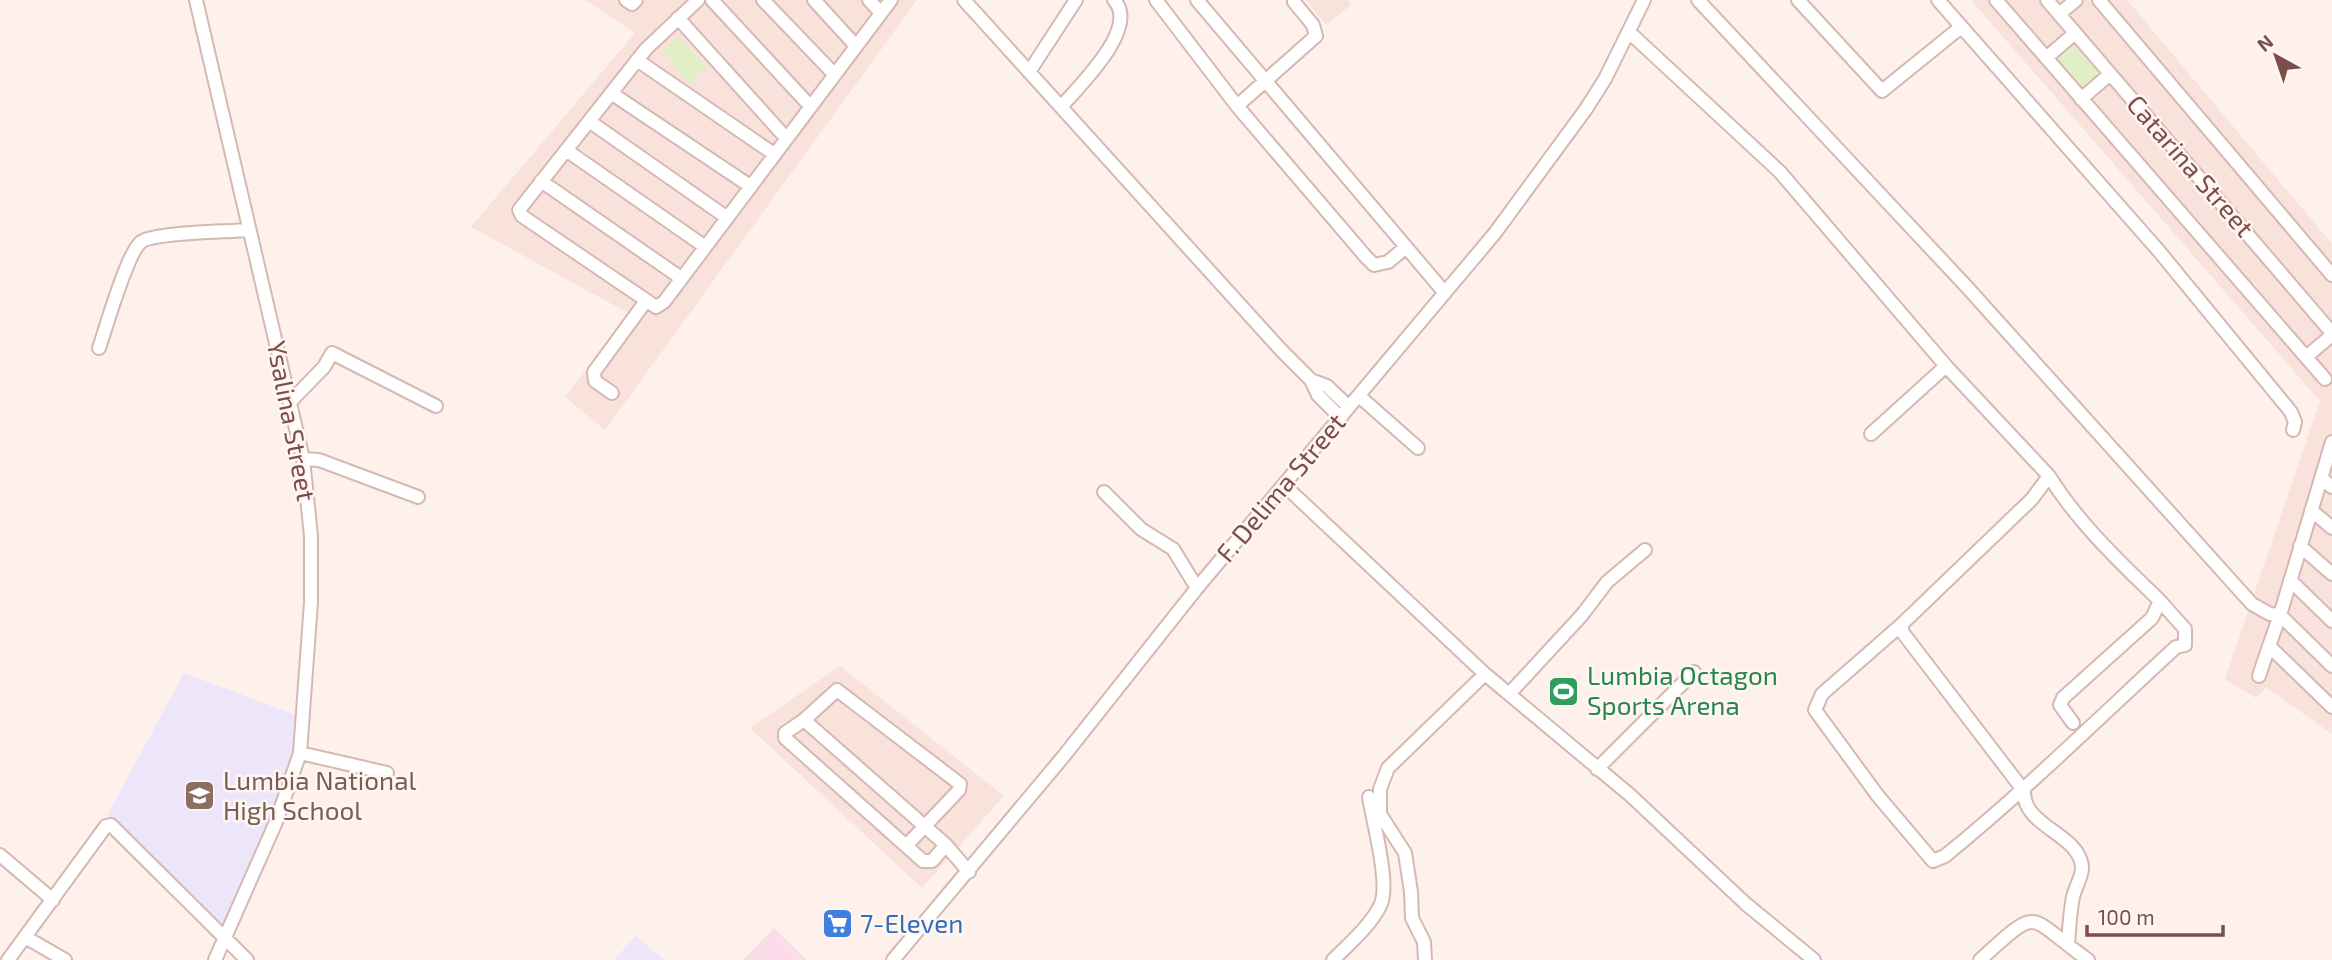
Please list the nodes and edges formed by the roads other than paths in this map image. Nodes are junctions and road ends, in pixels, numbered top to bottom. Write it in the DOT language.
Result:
graph roads {
  1 [pos="196,0"];
  2 [pos="626,0"];
  3 [pos="636,0"];
  4 [pos="698,0"];
  5 [pos="712,0"];
  6 [pos="763,0"];
  7 [pos="814,0"];
  8 [pos="869,0"];
  9 [pos="891,0"];
  10 [pos="1076,0"];
  11 [pos="1114,0"];
  12 [pos="1156,0"];
  13 [pos="1196,0"];
  14 [pos="1644,0"];
  15 [pos="1698,0"];
  16 [pos="1798,0"];
  17 [pos="1938,0"];
  18 [pos="1996,0"];
  19 [pos="2047,0"];
  20 [pos="2076,0"];
  21 [pos="2099,0"];
  22 [pos="967,1"];
  23 [pos="1294,2"];
  24 [pos="881,13"];
  25 [pos="2059,14"];
  26 [pos="678,18"];
  27 [pos="1961,27"];
  28 [pos="1629,32"];
  29 [pos="2075,33"];
  30 [pos="856,46"];
  31 [pos="2046,58"];
  32 [pos="637,60"];
  33 [pos="1029,72"];
  34 [pos="2110,74"];
  35 [pos="834,75"];
  36 [pos="1266,82"];
  37 [pos="611,93"];
  38 [pos="2081,99"];
  39 [pos="810,106"];
  40 [pos="1237,106"];
  41 [pos="1062,107"];
  42 [pos="589,121"];
  43 [pos="786,138"];
  44 [pos="566,150"];
  45 [pos="774,154"];
  46 [pos="541,181"];
  47 [pos="750,186"];
  48 [pos="726,217"];
  49 [pos="248,230"];
  50 [pos="704,246"];
  51 [pos="1405,248"];
  52 [pos="2332,275"];
  53 [pos="681,278"];
  54 [pos="1446,293"];
  55 [pos="646,301"];
  56 [pos="2332,334"];
  57 [pos="99,348"];
  58 [pos="2306,357"];
  59 [pos="1946,366"];
  60 [pos="2325,379"];
  61 [pos="612,393"];
  62 [pos="1359,396"];
  63 [pos="291,401"];
  64 [pos="436,406"];
  65 [pos="1345,412"];
  66 [pos="2293,430"];
  67 [pos="1871,434"];
  68 [pos="2332,443"];
  69 [pos="1418,448"];
  70 [pos="303,459"];
  71 [pos="2049,476"];
  72 [pos="2321,478"];
  73 [pos="1283,485"];
  74 [pos="2332,487"];
  75 [pos="1104,492"];
  76 [pos="418,498"];
  77 [pos="2311,510"];
  78 [pos="2332,528"];
  79 [pos="2300,546"];
  80 [pos="1645,550"];
  81 [pos="2332,574"];
  82 [pos="2290,580"];
  83 [pos="1197,588"];
  84 [pos="2160,601"];
  85 [pos="2280,615"];
  86 [pos="2332,621"];
  87 [pos="1901,625"];
  88 [pos="2269,646"];
  89 [pos="2332,666"];
  90 [pos="1694,672"];
  91 [pos="1485,674"];
  92 [pos="2259,676"];
  93 [pos="1510,693"];
  94 [pos="2332,708"];
  95 [pos="804,720"];
  96 [pos="2073,723"];
  97 [pos="300,753"];
  98 [pos="1597,769"];
  99 [pos="387,773"];
  100 [pos="2024,791"];
  101 [pos="1369,797"];
  102 [pos="925,826"];
  103 [pos="946,845"];
  104 [pos="906,846"];
  105 [pos="0,855"];
  106 [pos="969,872"];
  107 [pos="52,900"];
  108 [pos="25,937"];
  109 [pos="224,939"];
  110 [pos="2068,945"];
  111 [pos="8,960"];
  112 [pos="65,960"];
  113 [pos="215,960"];
  114 [pos="247,960"];
  115 [pos="893,960"];
  116 [pos="1333,960"];
  117 [pos="1425,960"];
  118 [pos="1814,960"];
  119 [pos="1980,960"];
  120 [pos="2088,960"];
  1 -- 49 [label="street, Ysalina Street"];
  2 -- 3 [label="street"];
  4 -- 26 [label="street"];
  5 -- 39 [label="street"];
  6 -- 35 [label="street"];
  7 -- 30 [label="street"];
  8 -- 24 [label="street"];
  9 -- 24 [label="street"];
  10 -- 33 [label="street"];
  11 -- 41 [label="street"];
  12 -- 40 [label="street"];
  13 -- 36 [label="street"];
  14 -- 28 [label="street, F. Delima Street"];
  15 -- 85 [label="street"];
  16 -- 27 [label="street"];
  17 -- 27 [label="street"];
  18 -- 31 [label="street"];
  19 -- 25 [label="street, Catarina Street"];
  20 -- 25 [label="street"];
  21 -- 52 [label="street"];
  22 -- 33 [label="street"];
  23 -- 36 [label="street"];
  24 -- 30 [label="street"];
  25 -- 29 [label="street, Catarina Street"];
  26 -- 32 [label="street"];
  26 -- 43 [label="street"];
  27 -- 66 [label="street"];
  28 -- 54 [label="street, F. Delima Street"];
  28 -- 59 [label="street"];
  29 -- 31 [label="street"];
  29 -- 34 [label="street, Catarina Street"];
  30 -- 35 [label="street"];
  31 -- 38 [label="street"];
  32 -- 37 [label="street"];
  32 -- 45 [label="street"];
  33 -- 41 [label="street"];
  34 -- 38 [label="street"];
  34 -- 56 [label="street, Catarina Street"];
  35 -- 39 [label="street"];
  36 -- 40 [label="street"];
  36 -- 51 [label="street"];
  37 -- 42 [label="street"];
  37 -- 47 [label="street"];
  38 -- 58 [label="street"];
  39 -- 43 [label="street"];
  40 -- 51 [label="street"];
  41 -- 65 [label="street"];
  42 -- 44 [label="street"];
  42 -- 48 [label="street"];
  43 -- 45 [label="street"];
  44 -- 46 [label="street"];
  44 -- 50 [label="street"];
  45 -- 47 [label="street"];
  46 -- 53 [label="street"];
  46 -- 55 [label="street"];
  47 -- 48 [label="street"];
  48 -- 50 [label="street"];
  49 -- 57 [label="street"];
  49 -- 63 [label="street, Ysalina Street"];
  50 -- 53 [label="street"];
  51 -- 54 [label="street"];
  53 -- 55 [label="street"];
  54 -- 62 [label="street, F. Delima Street"];
  55 -- 61 [label="street"];
  56 -- 58 [label="street"];
  58 -- 60 [label="street"];
  59 -- 67 [label="street"];
  59 -- 71 [label="street"];
  62 -- 65 [label="street, F. Delima Street"];
  62 -- 69 [label="street"];
  63 -- 64 [label="street"];
  63 -- 70 [label="street, Ysalina Street"];
  65 -- 73 [label="street, F. Delima Street"];
  68 -- 72 [label="street"];
  70 -- 76 [label="street"];
  70 -- 97 [label="street, Ysalina Street"];
  71 -- 84 [label="street"];
  71 -- 87 [label="street"];
  72 -- 74 [label="street"];
  72 -- 77 [label="street"];
  73 -- 83 [label="street, F. Delima Street"];
  73 -- 91 [label="street"];
  75 -- 83 [label="street"];
  77 -- 78 [label="street"];
  77 -- 79 [label="street"];
  79 -- 81 [label="street"];
  79 -- 82 [label="street"];
  80 -- 93 [label="street"];
  82 -- 85 [label="street"];
  82 -- 86 [label="street"];
  83 -- 106 [label="street, F. Delima Street"];
  84 -- 96 [label="street"];
  84 -- 100 [label="street"];
  85 -- 88 [label="street"];
  85 -- 89 [label="street"];
  87 -- 100 [label="street"];
  87 -- 100 [label="street"];
  88 -- 92 [label="street"];
  88 -- 94 [label="street"];
  90 -- 98 [label="street"];
  91 -- 93 [label="street"];
  91 -- 117 [label="street"];
  93 -- 98 [label="street"];
  95 -- 102 [label="street"];
  95 -- 102 [label="street"];
  95 -- 104 [label="street"];
  97 -- 99 [label="street"];
  97 -- 109 [label="street, Ysalina Street"];
  98 -- 118 [label="street"];
  100 -- 110 [label="street"];
  101 -- 116 [label="street"];
  102 -- 103 [label="street"];
  102 -- 104 [label="street"];
  103 -- 104 [label="street"];
  103 -- 106 [label="street"];
  105 -- 107 [label="street"];
  106 -- 115 [label="street, F. Delima Street"];
  107 -- 108 [label="street"];
  107 -- 109 [label="street"];
  108 -- 111 [label="street"];
  108 -- 112 [label="street"];
  109 -- 113 [label="street, Ysalina Street"];
  109 -- 114 [label="street"];
  110 -- 119 [label="street"];
  110 -- 120 [label="street"];
}
